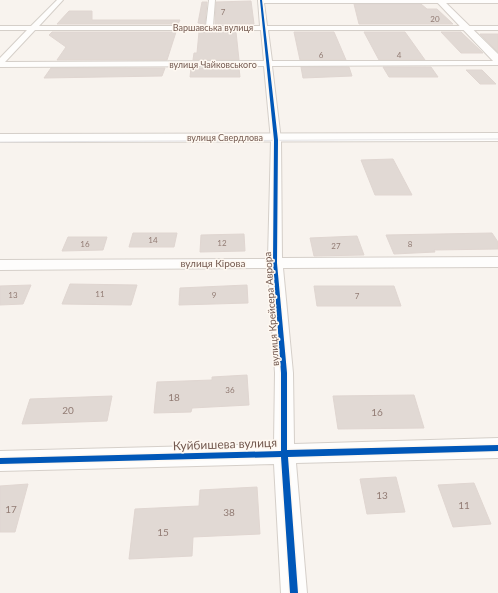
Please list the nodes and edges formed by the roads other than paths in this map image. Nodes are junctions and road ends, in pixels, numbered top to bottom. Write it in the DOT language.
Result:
graph roads {
  1 [pos="60,0"];
  2 [pos="212,0"];
  3 [pos="439,0"];
  4 [pos="262,1"];
  5 [pos="498,1"];
  6 [pos="208,27"];
  7 [pos="264,27"];
  8 [pos="0,28"];
  9 [pos="34,28"];
  10 [pos="466,28"];
  11 [pos="498,28"];
  12 [pos="498,60"];
  13 [pos="498,63"];
  14 [pos="0,64"];
  15 [pos="269,64"];
  16 [pos="275,137"];
  17 [pos="498,137"];
  18 [pos="0,138"];
  19 [pos="498,262"];
  20 [pos="275,263"];
  21 [pos="0,265"];
  22 [pos="498,448"];
  23 [pos="284,452"];
  24 [pos="0,461"];
  25 [pos="294,593"];
  1 -- 9 [label="street"];
  2 -- 6 [label="street"];
  3 -- 4 [label="street"];
  3 -- 5 [label="street"];
  3 -- 10 [label="street"];
  4 -- 7 [label="street, вулиця Крейсера Аврора"];
  6 -- 7 [label="street, Варшавська вулиця"];
  6 -- 9 [label="street, Варшавська вулиця"];
  7 -- 10 [label="street, Варшавська вулиця"];
  7 -- 15 [label="street, вулиця Крейсера Аврора"];
  8 -- 9 [label="street, Варшавська вулиця"];
  9 -- 14 [label="street"];
  10 -- 11 [label="street, Варшавська вулиця"];
  10 -- 12 [label="street"];
  13 -- 15 [label="street, вулиця Чайковського"];
  14 -- 15 [label="street, вулиця Чайковського"];
  15 -- 16 [label="street, вулиця Крейсера Аврора"];
  16 -- 17 [label="street, вулиця Свердлова"];
  16 -- 18 [label="street, вулиця Свердлова"];
  16 -- 20 [label="street, вулиця Крейсера Аврора"];
  19 -- 20 [label="street, вулиця Кірова"];
  20 -- 21 [label="street, вулиця Кірова"];
  20 -- 23 [label="street, вулиця Крейсера Аврора"];
  22 -- 23 [label="street, Куйбишева вулиця"];
  23 -- 24 [label="street, Куйбишева вулиця"];
  23 -- 25 [label="street, вулиця Крейсера Аврора"];
}
